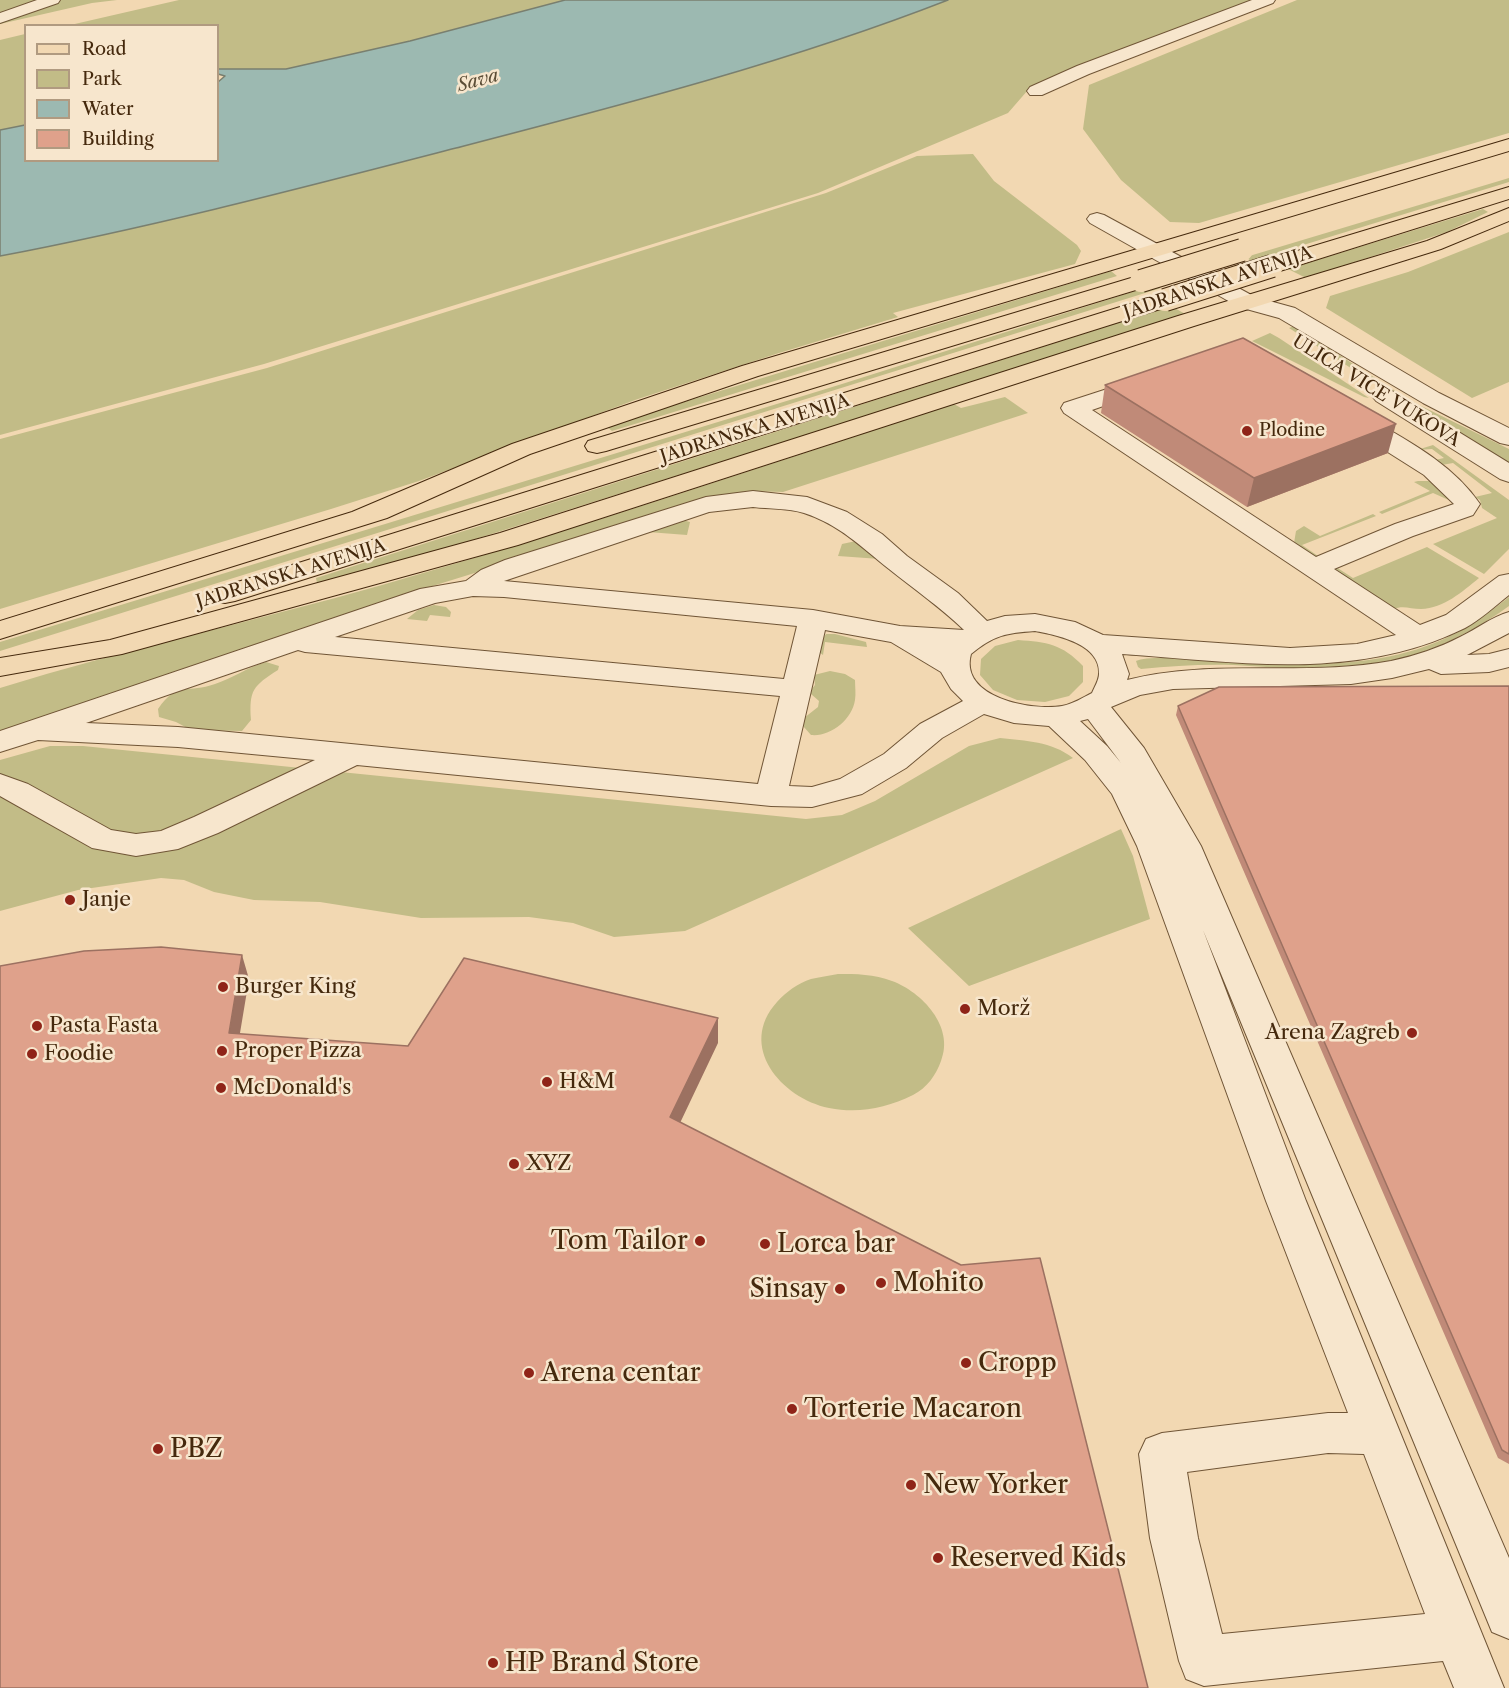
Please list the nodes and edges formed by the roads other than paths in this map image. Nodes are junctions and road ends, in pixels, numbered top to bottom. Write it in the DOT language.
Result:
graph roads {
  1 [pos="52,0"];
  2 [pos="1267,0"];
  3 [pos="0,18"];
  4 [pos="1036,91"];
  5 [pos="1509,145"];
  6 [pos="1509,193"];
  7 [pos="1509,214"];
  8 [pos="1097,219"];
  9 [pos="1264,243"];
  10 [pos="1157,252"];
  11 [pos="1247,302"];
  12 [pos="1171,375"];
  13 [pos="1337,411"];
  14 [pos="1509,438"];
  15 [pos="1509,474"];
  16 [pos="357,519"];
  17 [pos="1314,567"];
  18 [pos="1509,582"];
  19 [pos="473,588"];
  20 [pos="813,619"];
  21 [pos="1509,621"];
  22 [pos="0,630"];
  23 [pos="900,635"];
  24 [pos="973,635"];
  25 [pos="1419,637"];
  26 [pos="294,642"];
  27 [pos="1096,642"];
  28 [pos="1509,658"];
  29 [pos="0,666"];
  30 [pos="1407,667"];
  31 [pos="955,668"];
  32 [pos="797,688"];
  33 [pos="151,690"];
  34 [pos="983,702"];
  35 [pos="1099,702"];
  36 [pos="1056,717"];
  37 [pos="35,730"];
  38 [pos="178,737"];
  39 [pos="0,742"];
  40 [pos="352,755"];
  41 [pos="0,784"];
  42 [pos="771,796"];
  43 [pos="1379,1434"];
  44 [pos="1504,1593"];
  45 [pos="1457,1635"];
  46 [pos="1479,1688"];
  1 -- 3 [label="street"];
  2 -- 4 [label="street"];
  5 -- 10 [label="main road"];
  6 -- 29 [label="main road, JADRANSKA AVENIJA, bridge"];
  7 -- 11 [label="main road"];
  8 -- 10 [label="street, ULICA VICE VUKOVA"];
  9 -- 16 [label="main road, JADRANSKA AVENIJA, bridge"];
  10 -- 11 [label="street, ULICA VICE VUKOVA"];
  10 -- 16 [label="main road"];
  11 -- 14 [label="street, ULICA VICE VUKOVA"];
  11 -- 15 [label="street, ULICA VICE VUKOVA"];
  11 -- 29 [label="main road"];
  12 -- 17 [label="street"];
  13 -- 17 [label="street"];
  16 -- 22 [label="main road, JADRANSKA AVENIJA"];
  17 -- 25 [label="street"];
  18 -- 25 [label="street"];
  19 -- 20 [label="street"];
  19 -- 24 [label="street"];
  19 -- 26 [label="street"];
  20 -- 23 [label="street"];
  20 -- 32 [label="street"];
  21 -- 30 [label="street"];
  23 -- 24 [label="street"];
  23 -- 31 [label="street"];
  24 -- 27 [label="street"];
  24 -- 31 [label="street"];
  25 -- 27 [label="street"];
  26 -- 32 [label="street"];
  26 -- 33 [label="street"];
  27 -- 35 [label="street"];
  28 -- 30 [label="street"];
  30 -- 35 [label="street"];
  31 -- 34 [label="street"];
  32 -- 42 [label="street"];
  33 -- 37 [label="street"];
  33 -- 38 [label="street"];
  34 -- 36 [label="street"];
  34 -- 42 [label="street"];
  35 -- 36 [label="street"];
  35 -- 44 [label="street"];
  36 -- 43 [label="street"];
  37 -- 38 [label="street"];
  37 -- 39 [label="street"];
  38 -- 40 [label="street"];
  40 -- 41 [label="street"];
  40 -- 42 [label="street"];
  43 -- 45 [label="street"];
  43 -- 45 [label="street"];
  45 -- 46 [label="street"];
}
